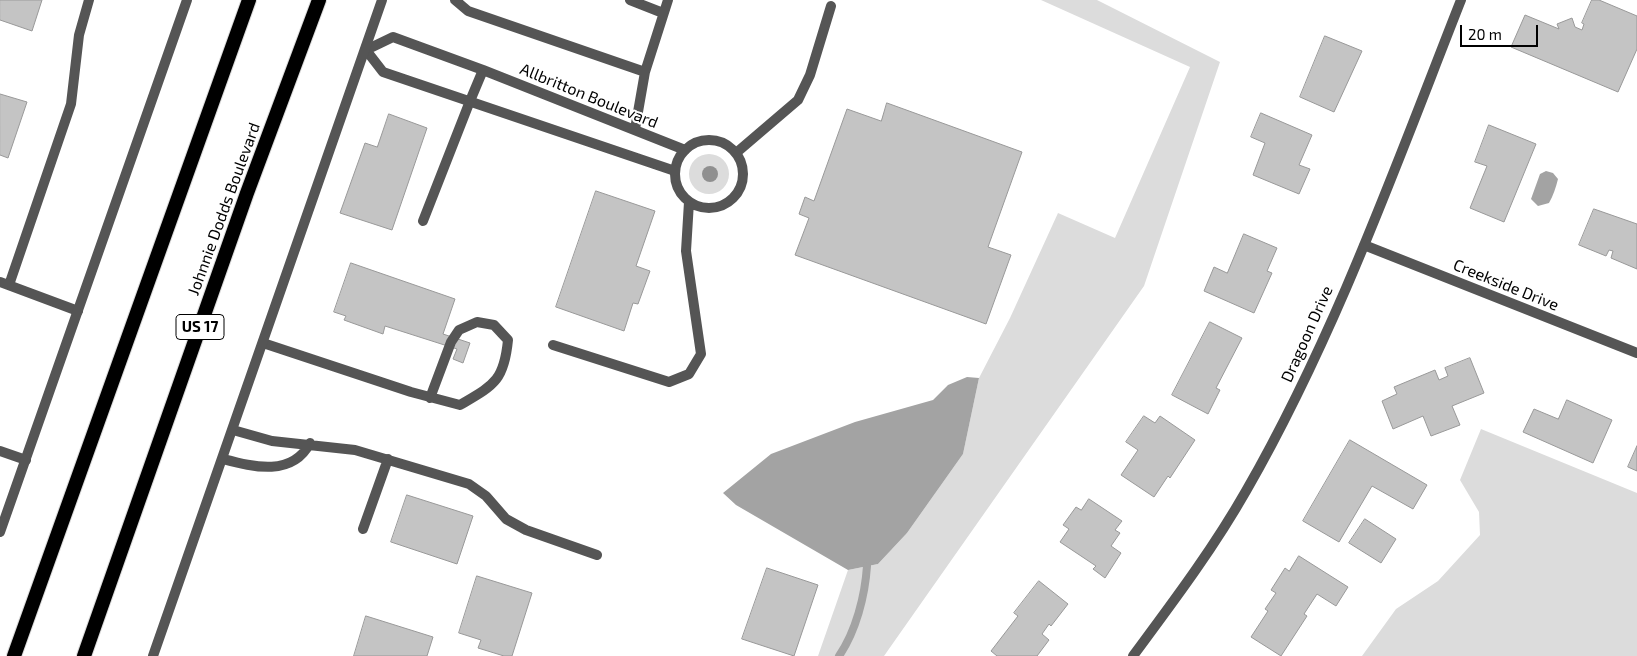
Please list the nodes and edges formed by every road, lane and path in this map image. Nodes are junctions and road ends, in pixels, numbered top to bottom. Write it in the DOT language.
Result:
graph roads {
  1 [pos="89,0"];
  2 [pos="188,0"];
  3 [pos="248,0"];
  4 [pos="319,0"];
  5 [pos="382,0"];
  6 [pos="455,0"];
  7 [pos="630,0"];
  8 [pos="668,0"];
  9 [pos="1461,0"];
  10 [pos="831,6"];
  11 [pos="663,13"];
  12 [pos="366,50"];
  13 [pos="483,70"];
  14 [pos="645,72"];
  15 [pos="470,101"];
  16 [pos="635,129"];
  17 [pos="685,150"];
  18 [pos="736,153"];
  19 [pos="675,171"];
  20 [pos="689,202"];
  21 [pos="423,221"];
  22 [pos="1364,244"];
  23 [pos="5,284"];
  24 [pos="78,311"];
  25 [pos="263,343"];
  26 [pos="553,345"];
  27 [pos="1637,353"];
  28 [pos="430,398"];
  29 [pos="233,430"];
  30 [pos="310,443"];
  31 [pos="0,450"];
  32 [pos="223,459"];
  33 [pos="26,460"];
  34 [pos="388,460"];
  35 [pos="363,529"];
  36 [pos="0,532"];
  37 [pos="598,555"];
  38 [pos="14,656"];
  39 [pos="84,656"];
  40 [pos="153,656"];
  41 [pos="1133,656"];
  1 -- 23 [label="street"];
  2 -- 24 [label="street"];
  3 -- 38 [label="highway"];
  4 -- 39 [label="highway, Johnnie Dodds Boulevard / US 17"];
  5 -- 12 [label="street"];
  6 -- 14 [label="street"];
  7 -- 11 [label="street"];
  8 -- 11 [label="street"];
  9 -- 22 [label="street, Dragoon Drive"];
  10 -- 18 [label="street"];
  11 -- 14 [label="street"];
  12 -- 13 [label="street, Allbritton Boulevard"];
  12 -- 15 [label="street"];
  12 -- 25 [label="street"];
  13 -- 15 [label="street"];
  13 -- 16 [label="street, Allbritton Boulevard"];
  14 -- 16 [label="street"];
  15 -- 19 [label="street"];
  15 -- 21 [label="street"];
  16 -- 17 [label="street, Allbritton Boulevard"];
  17 -- 18 [label="street"];
  17 -- 19 [label="street"];
  18 -- 20 [label="street"];
  19 -- 20 [label="street"];
  20 -- 26 [label="street"];
  22 -- 27 [label="street, Creekside Drive"];
  22 -- 41 [label="street, Dragoon Drive"];
  23 -- 24 [label="street"];
  24 -- 33 [label="street"];
  25 -- 28 [label="street"];
  25 -- 29 [label="street"];
  28 -- 28 [label="street"];
  29 -- 30 [label="street"];
  29 -- 32 [label="street"];
  30 -- 32 [label="street"];
  30 -- 34 [label="street"];
  31 -- 33 [label="street"];
  32 -- 40 [label="street"];
  33 -- 36 [label="street"];
  34 -- 35 [label="street"];
  34 -- 37 [label="street"];
}
